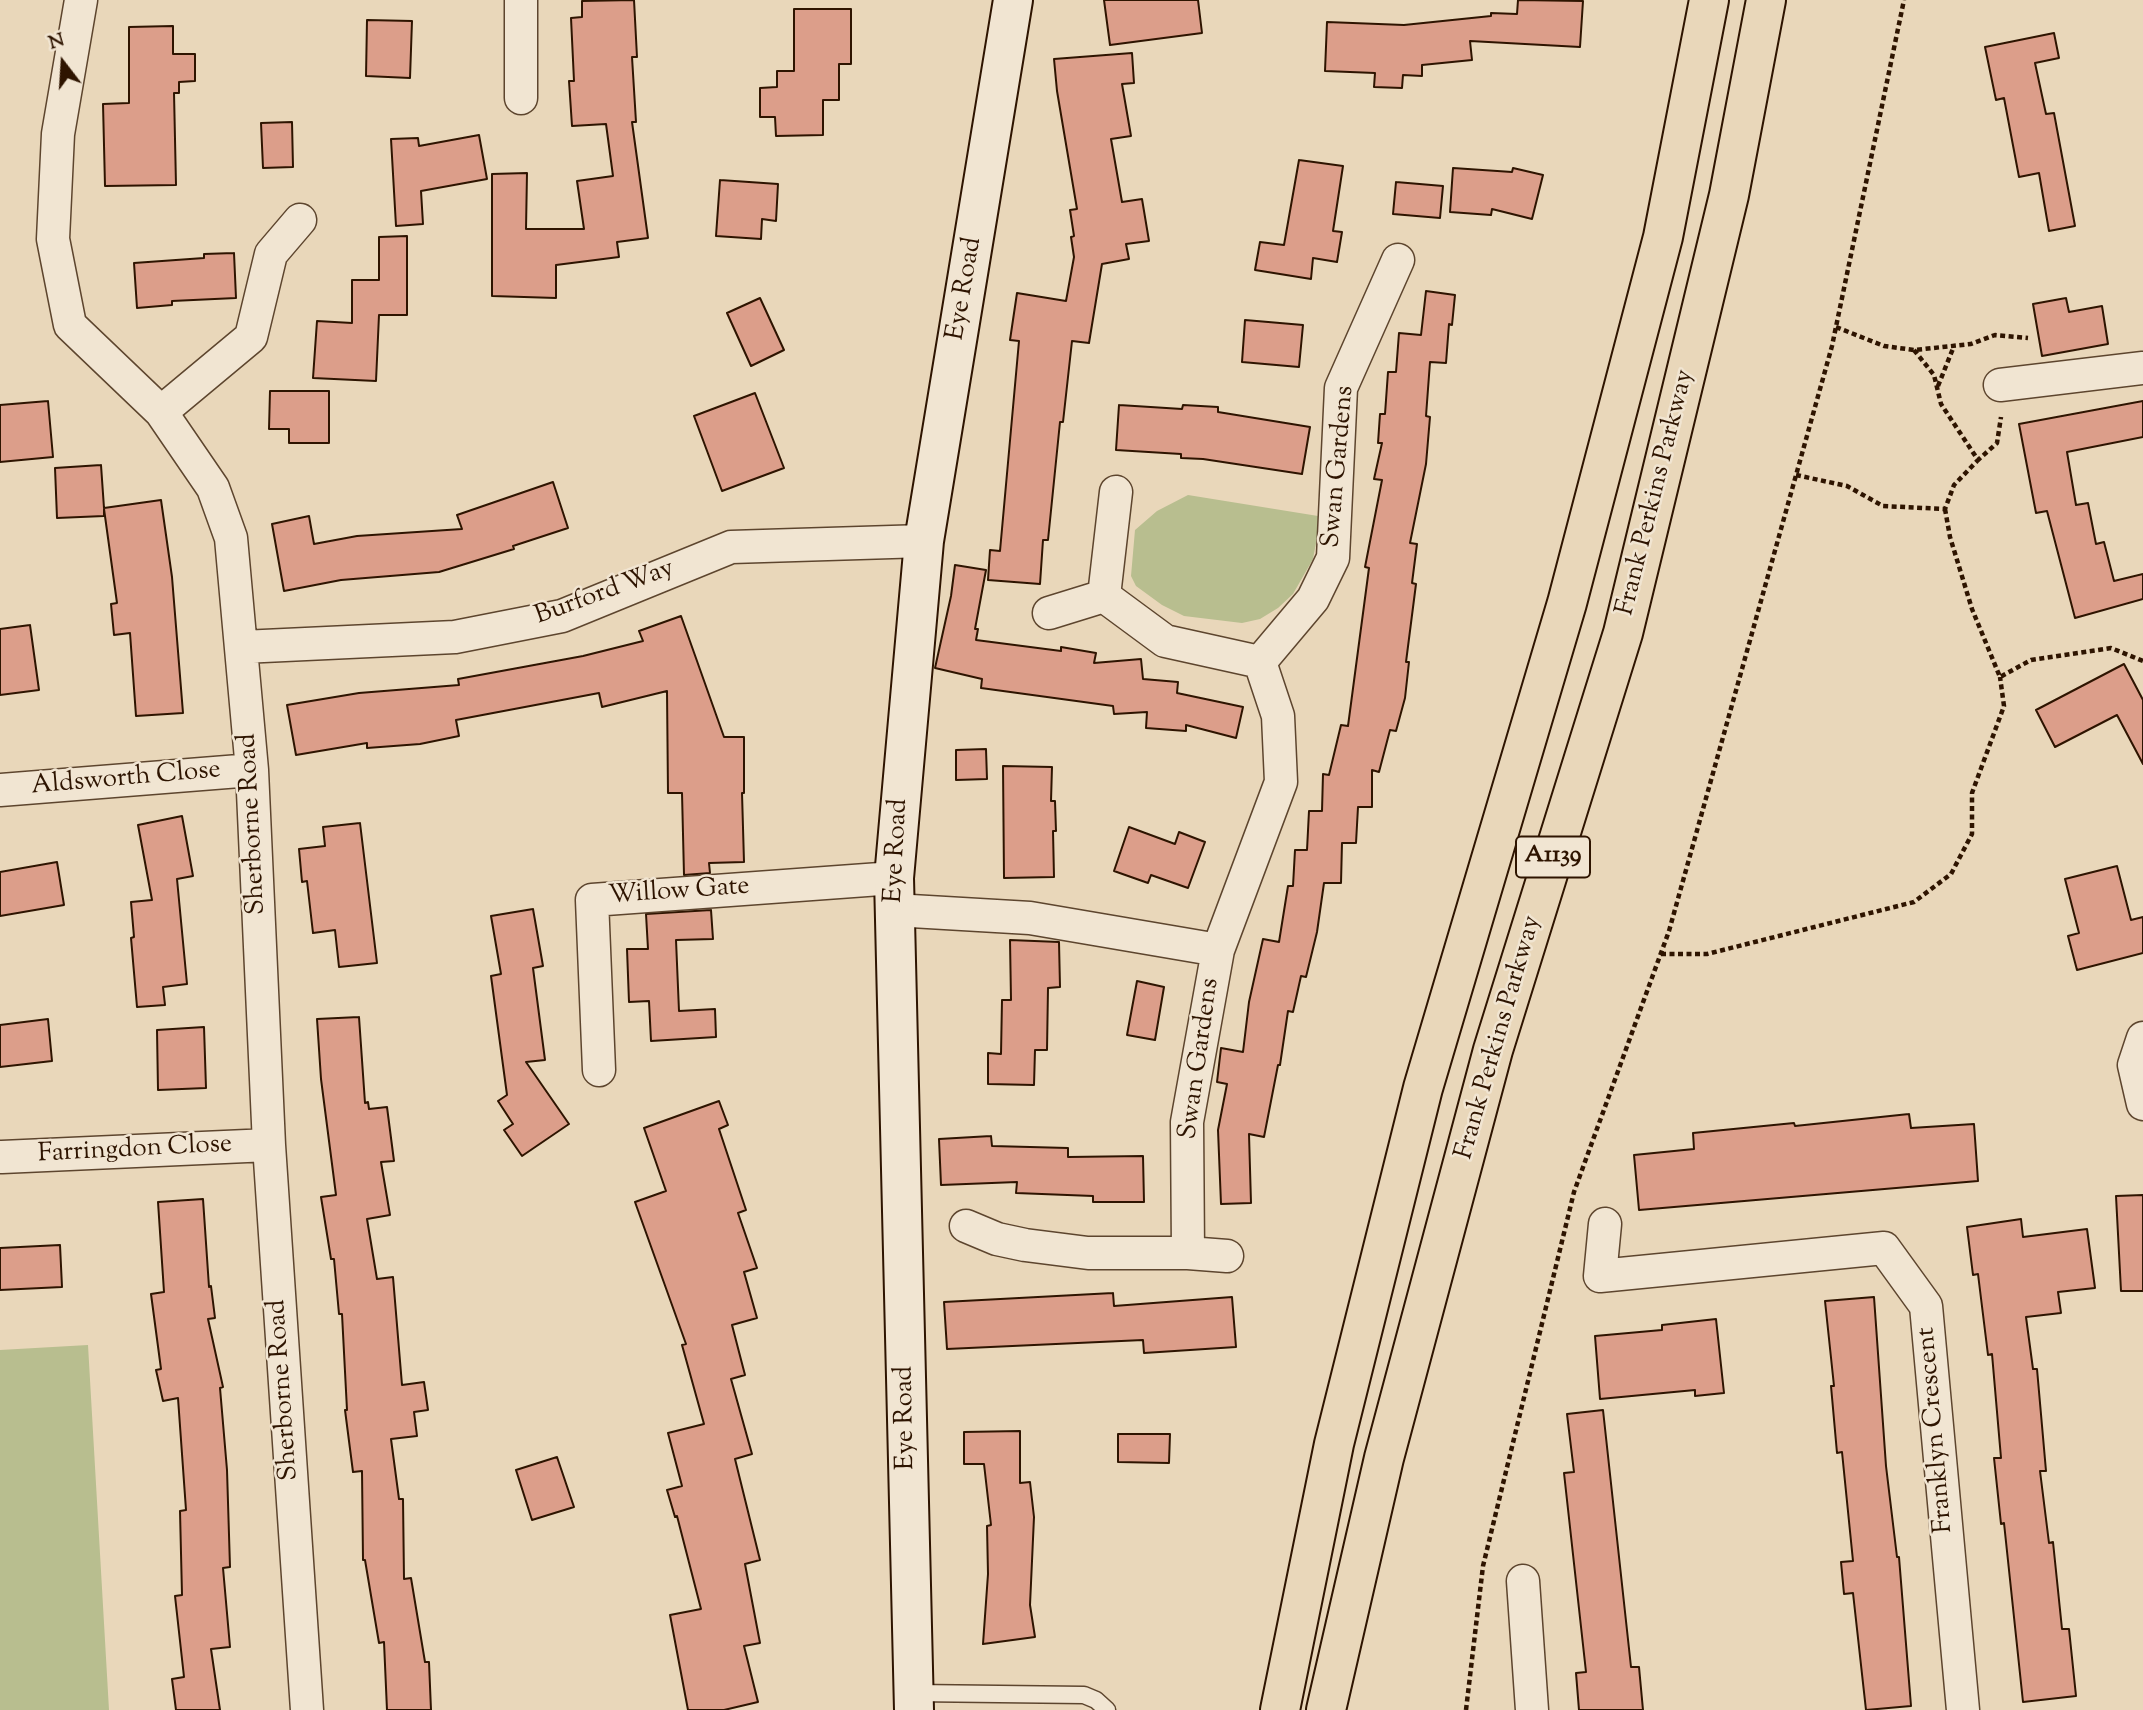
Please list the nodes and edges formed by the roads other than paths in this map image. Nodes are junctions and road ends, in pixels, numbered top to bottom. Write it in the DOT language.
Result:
graph roads {
  1 [pos="80,0"];
  2 [pos="521,0"];
  3 [pos="1013,0"];
  4 [pos="1709,0"];
  5 [pos="1766,0"];
  6 [pos="521,98"];
  7 [pos="300,220"];
  8 [pos="1398,260"];
  9 [pos="2143,368"];
  10 [pos="2000,385"];
  11 [pos="161,412"];
  12 [pos="1116,492"];
  13 [pos="923,541"];
  14 [pos="1104,596"];
  15 [pos="1049,614"];
  16 [pos="242,647"];
  17 [pos="1260,662"];
  18 [pos="252,769"];
  19 [pos="0,790"];
  20 [pos="894,894"];
  21 [pos="1218,950"];
  22 [pos="2143,1038"];
  23 [pos="598,1070"];
  24 [pos="2143,1104"];
  25 [pos="269,1145"];
  26 [pos="2,1157"];
  27 [pos="1605,1224"];
  28 [pos="966,1226"];
  29 [pos="1188,1253"];
  30 [pos="1227,1256"];
  31 [pos="1523,1581"];
  32 [pos="914,1702"];
  33 [pos="307,1710"];
  34 [pos="1107,1710"];
  35 [pos="1280,1710"];
  36 [pos="1326,1710"];
  37 [pos="1532,1710"];
  38 [pos="1962,1710"];
  1 -- 11 [label="street, Sherborne Road"];
  2 -- 6 [label="street"];
  3 -- 13 [label="street, Eye Road"];
  4 -- 35 [label="highway, A1139"];
  5 -- 36 [label="highway, Frank Perkins Parkway / A1139"];
  7 -- 11 [label="street"];
  8 -- 17 [label="street, Swan Gardens"];
  9 -- 10 [label="street"];
  11 -- 16 [label="street, Sherborne Road"];
  12 -- 14 [label="street"];
  13 -- 16 [label="street, Burford Way"];
  13 -- 20 [label="street, Eye Road"];
  14 -- 15 [label="street"];
  14 -- 17 [label="street"];
  16 -- 18 [label="street, Sherborne Road"];
  17 -- 21 [label="street, Swan Gardens"];
  18 -- 19 [label="street, Aldsworth Close"];
  18 -- 25 [label="street, Sherborne Road"];
  20 -- 21 [label="street, Swan Gardens"];
  20 -- 23 [label="street, Willow Gate"];
  20 -- 32 [label="street, Eye Road"];
  21 -- 29 [label="street, Swan Gardens"];
  22 -- 24 [label="street"];
  25 -- 26 [label="street, Farringdon Close"];
  25 -- 33 [label="street, Sherborne Road"];
  27 -- 38 [label="street, Franklyn Crescent"];
  28 -- 29 [label="street"];
  29 -- 30 [label="street"];
  31 -- 37 [label="street"];
  32 -- 34 [label="lane"];
}
